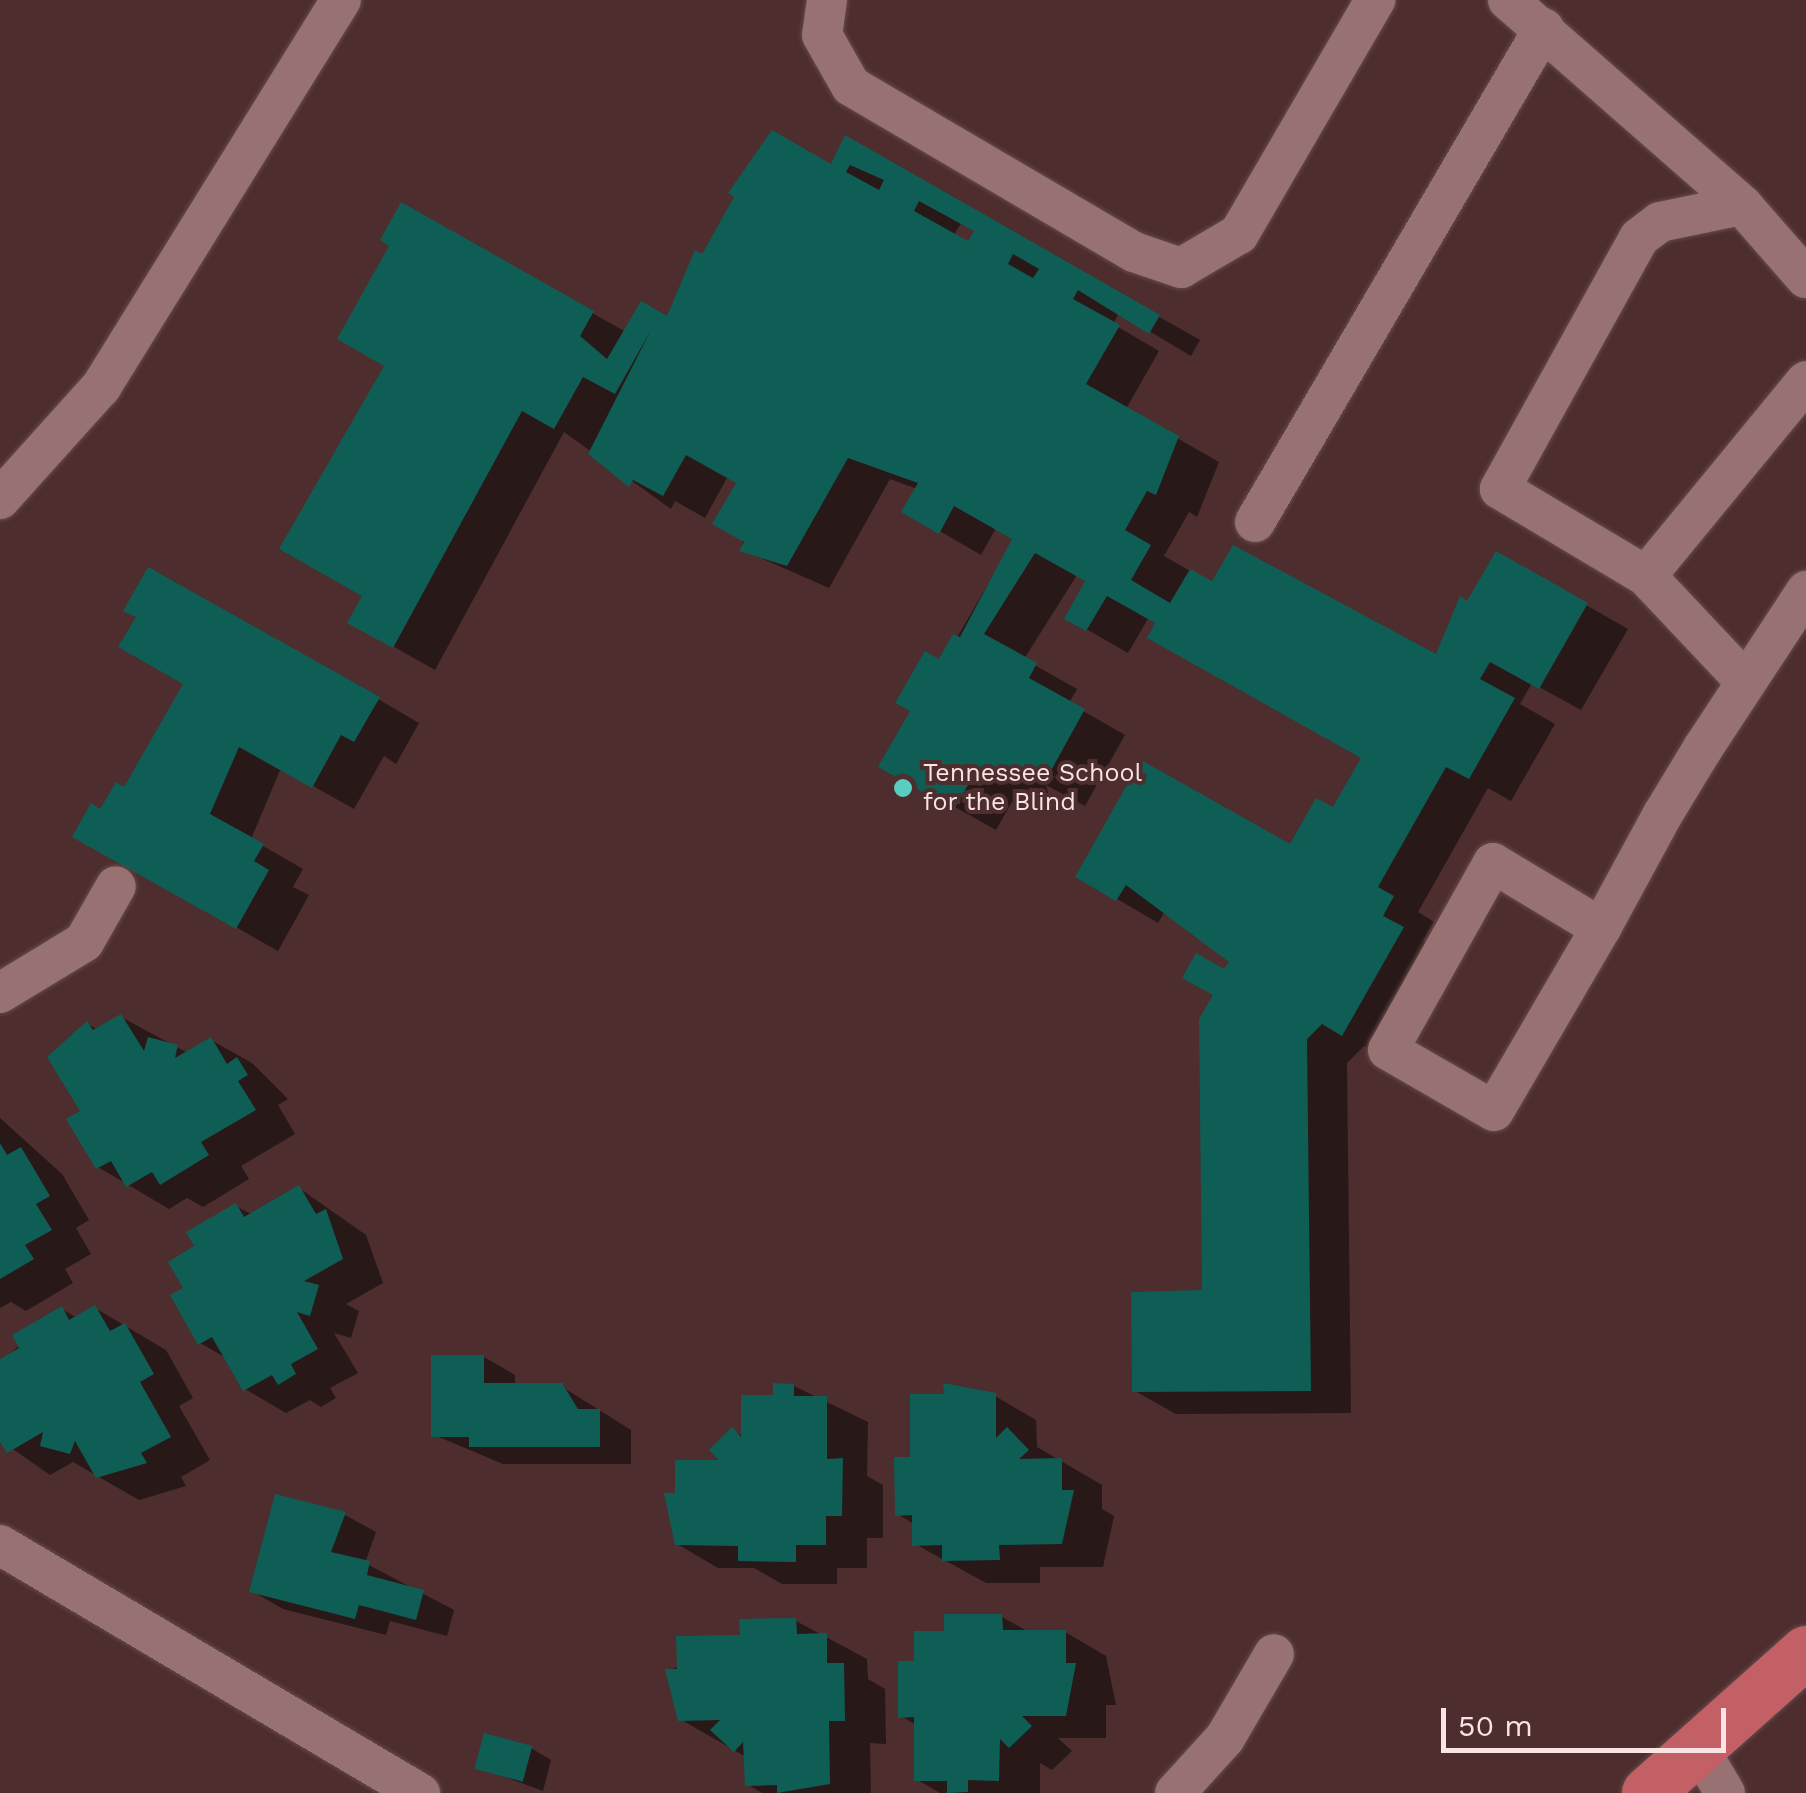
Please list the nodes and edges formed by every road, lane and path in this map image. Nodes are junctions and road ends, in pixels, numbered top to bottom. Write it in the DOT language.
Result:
graph roads {
  1 [pos="341,0"];
  2 [pos="827,0"];
  3 [pos="1375,0"];
  4 [pos="1508,0"];
  5 [pos="1544,28"];
  6 [pos="1742,205"];
  7 [pos="1806,278"];
  8 [pos="1806,382"];
  9 [pos="0,499"];
  10 [pos="1255,522"];
  11 [pos="1646,576"];
  12 [pos="1806,591"];
  13 [pos="1744,680"];
  14 [pos="116,886"];
  15 [pos="1601,928"];
  16 [pos="0,993"];
  17 [pos="0,1546"];
  18 [pos="1806,1652"];
  19 [pos="1274,1654"];
  20 [pos="1699,1749"];
  21 [pos="420,1793"];
  22 [pos="1174,1793"];
  23 [pos="1648,1793"];
  24 [pos="1725,1793"];
  1 -- 9 [label="lane"];
  2 -- 3 [label="lane"];
  4 -- 5 [label="lane"];
  5 -- 6 [label="lane"];
  5 -- 10 [label="lane"];
  6 -- 7 [label="lane"];
  6 -- 11 [label="lane"];
  8 -- 11 [label="lane"];
  11 -- 13 [label="lane"];
  12 -- 13 [label="lane"];
  13 -- 15 [label="lane"];
  14 -- 16 [label="lane"];
  15 -- 15 [label="lane"];
  17 -- 21 [label="lane"];
  18 -- 20 [label="main road"];
  19 -- 22 [label="lane"];
  20 -- 23 [label="main road"];
  20 -- 24 [label="lane"];
}
